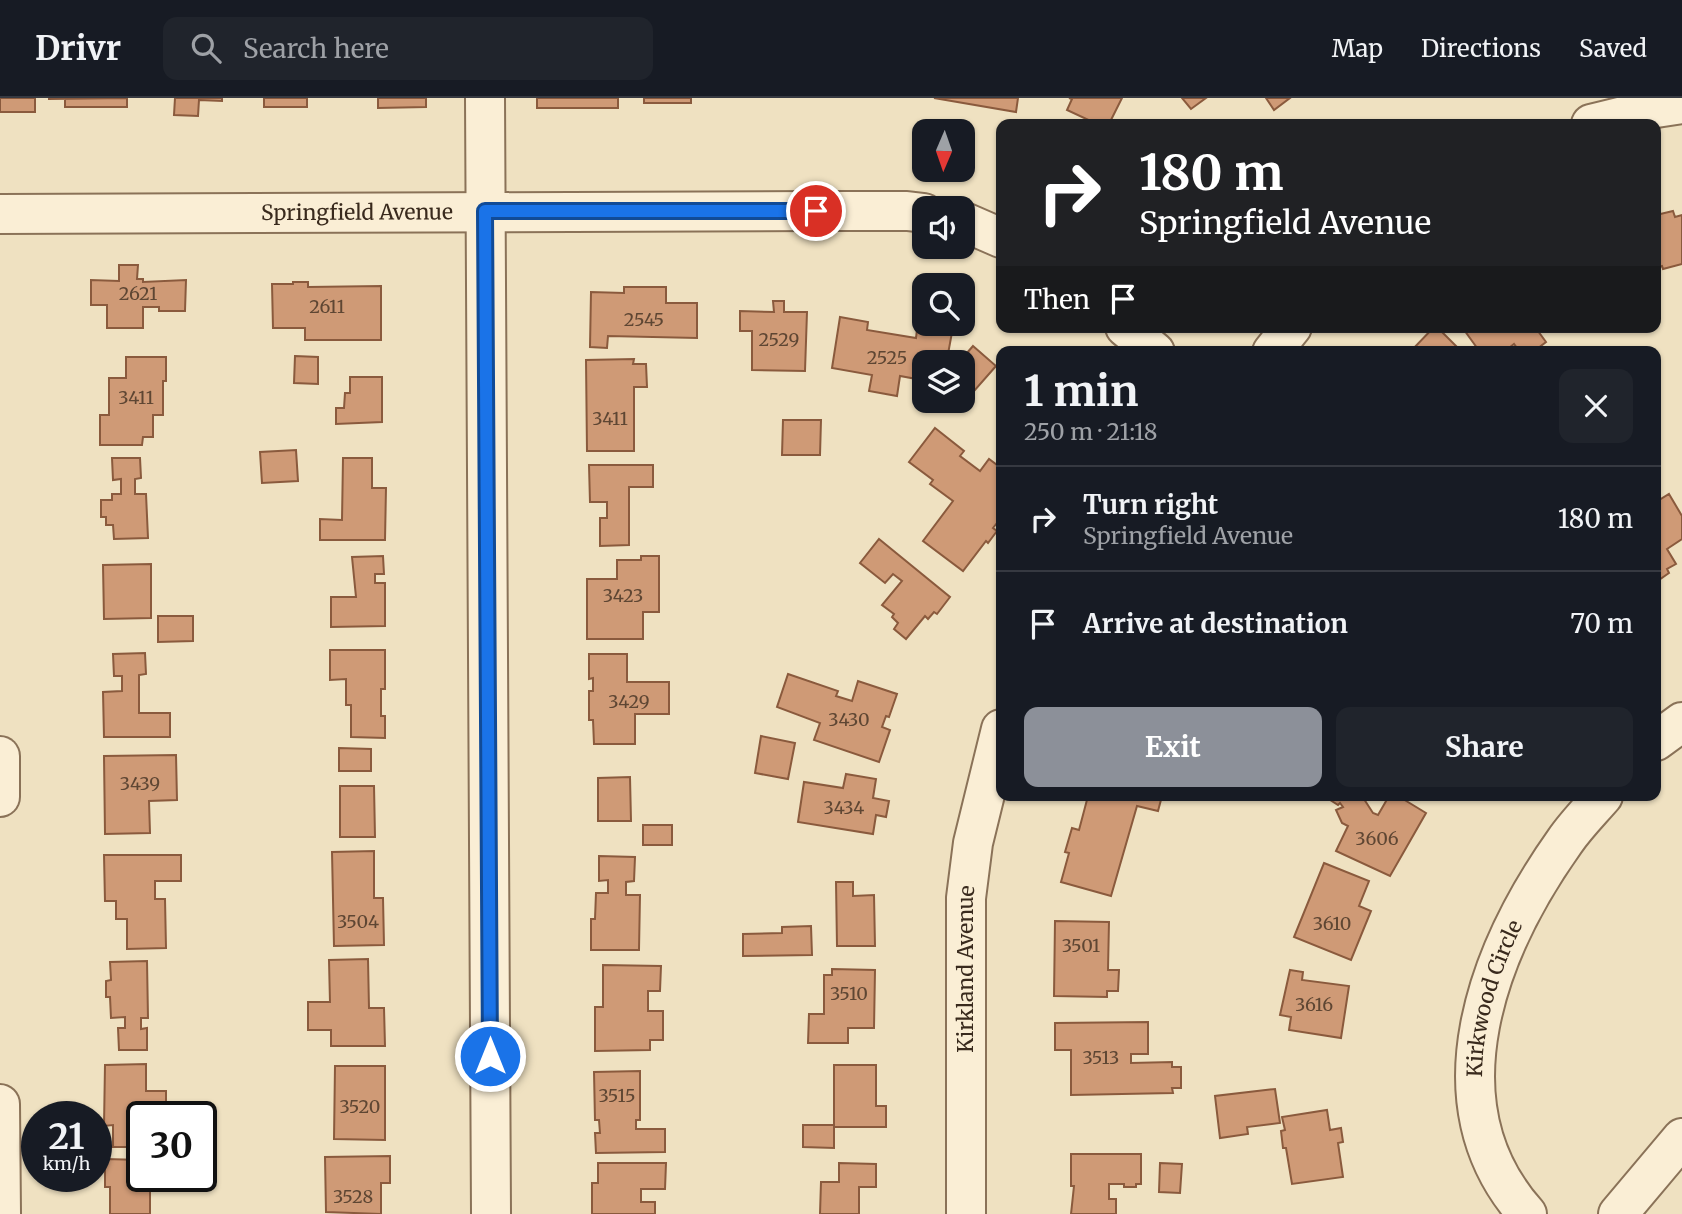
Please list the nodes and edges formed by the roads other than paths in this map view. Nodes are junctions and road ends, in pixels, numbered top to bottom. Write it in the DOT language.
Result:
graph roads {
  1 [pos="485,98"];
  2 [pos="1682,104"];
  3 [pos="1611,119"];
  4 [pos="485,211"];
  5 [pos="912,212"];
  6 [pos="0,214"];
  7 [pos="975,227"];
  8 [pos="996,236"];
  9 [pos="1132,333"];
  10 [pos="1148,346"];
  11 [pos="1682,722"];
  12 [pos="1661,737"];
  13 [pos="996,749"];
  14 [pos="0,756"];
  15 [pos="0,797"];
  16 [pos="1599,801"];
  17 [pos="0,1104"];
  18 [pos="1682,1138"];
  19 [pos="1,1214"];
  20 [pos="491,1214"];
  21 [pos="966,1214"];
  22 [pos="1527,1214"];
  23 [pos="1618,1214"];
  1 -- 4 [label="street"];
  2 -- 3 [label="street"];
  4 -- 5 [label="street, Springfield Avenue"];
  4 -- 6 [label="street, Springfield Avenue"];
  4 -- 20 [label="street"];
  7 -- 8 [label="street"];
  9 -- 10 [label="street"];
  11 -- 12 [label="street"];
  13 -- 21 [label="street, Kirkland Avenue"];
  14 -- 15 [label="street"];
  16 -- 22 [label="street, Kirkwood Circle"];
  17 -- 19 [label="street"];
  18 -- 23 [label="street"];
}
